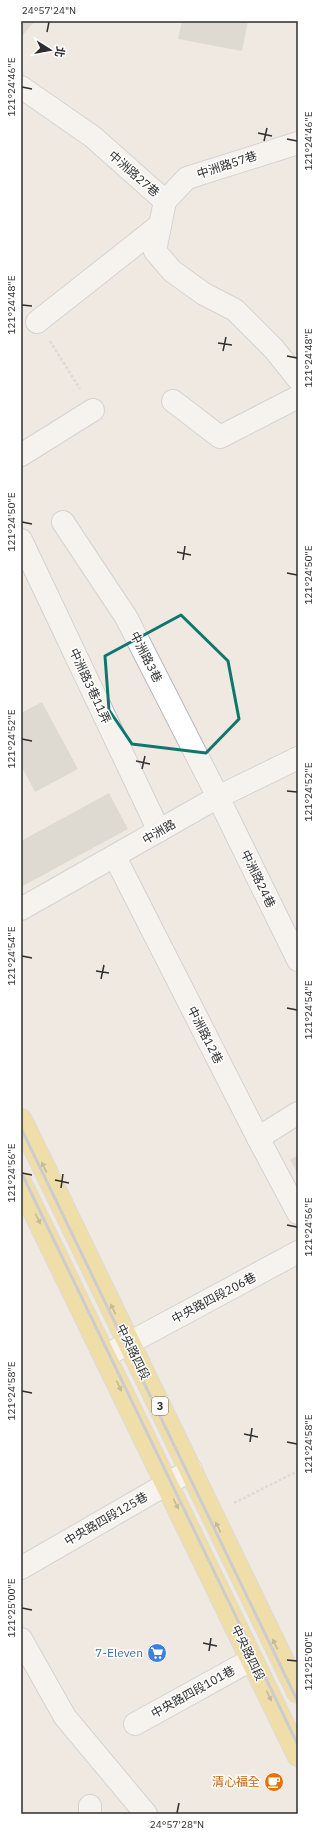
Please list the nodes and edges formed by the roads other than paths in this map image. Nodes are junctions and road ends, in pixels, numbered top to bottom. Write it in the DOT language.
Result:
graph roads {
  1 [pos="21,87"];
  2 [pos="298,143"];
  3 [pos="165,201"];
  4 [pos="160,225"];
  5 [pos="38,322"];
  6 [pos="298,379"];
  7 [pos="298,397"];
  8 [pos="173,401"];
  9 [pos="93,410"];
  10 [pos="21,455"];
  11 [pos="63,522"];
  12 [pos="21,540"];
  13 [pos="298,758"];
  14 [pos="218,797"];
  15 [pos="159,831"];
  16 [pos="115,857"];
  17 [pos="21,909"];
  18 [pos="298,960"];
  19 [pos="298,1113"];
  20 [pos="21,1120"];
  21 [pos="258,1138"];
  22 [pos="21,1184"];
  23 [pos="298,1213"];
  24 [pos="298,1252"];
  25 [pos="129,1343"];
  26 [pos="105,1356"];
  27 [pos="191,1470"];
  28 [pos="166,1484"];
  29 [pos="21,1568"];
  30 [pos="21,1639"];
  31 [pos="251,1660"];
  32 [pos="298,1692"];
  33 [pos="135,1724"];
  34 [pos="298,1755"];
  35 [pos="146,1814"];
  1 -- 3 [label="street, 中洲路27巷"];
  2 -- 3 [label="street, 中洲路57巷"];
  3 -- 4 [label="street, 中洲路27巷"];
  4 -- 5 [label="street"];
  4 -- 6 [label="street, 中洲路27巷"];
  7 -- 8 [label="street"];
  9 -- 10 [label="street"];
  11 -- 14 [label="street, 中洲路3巷"];
  12 -- 15 [label="street, 中洲路3巷11弄"];
  13 -- 14 [label="street, 中洲路"];
  14 -- 15 [label="street, 中洲路"];
  14 -- 18 [label="street, 中洲路24巷"];
  15 -- 16 [label="street, 中洲路"];
  16 -- 17 [label="street, 中洲路"];
  16 -- 21 [label="street, 中洲路12巷"];
  19 -- 21 [label="street"];
  25 -- 20 [label="main road, 中央路四段 / 3, one-way"];
  21 -- 23 [label="street, 中洲路12巷"];
  22 -- 26 [label="main road, 中央路四段 / 3, one-way"];
  24 -- 25 [label="street, 中央路四段206巷"];
  25 -- 26 [label="street, 中央路四段206巷"];
  25 -- 27 [label="main road, 中央路四段 / 3"];
  26 -- 28 [label="main road, 中央路四段 / 3, one-way"];
  27 -- 28 [label="street, 中央路四段125巷"];
  32 -- 27 [label="main road, 中央路四段 / 3, one-way"];
  28 -- 29 [label="street, 中央路四段125巷"];
  28 -- 31 [label="main road, 中央路四段 / 3, one-way"];
  30 -- 35 [label="street"];
  31 -- 33 [label="street, 中央路四段101巷"];
  31 -- 34 [label="main road, 中央路四段 / 3, one-way"];
}
